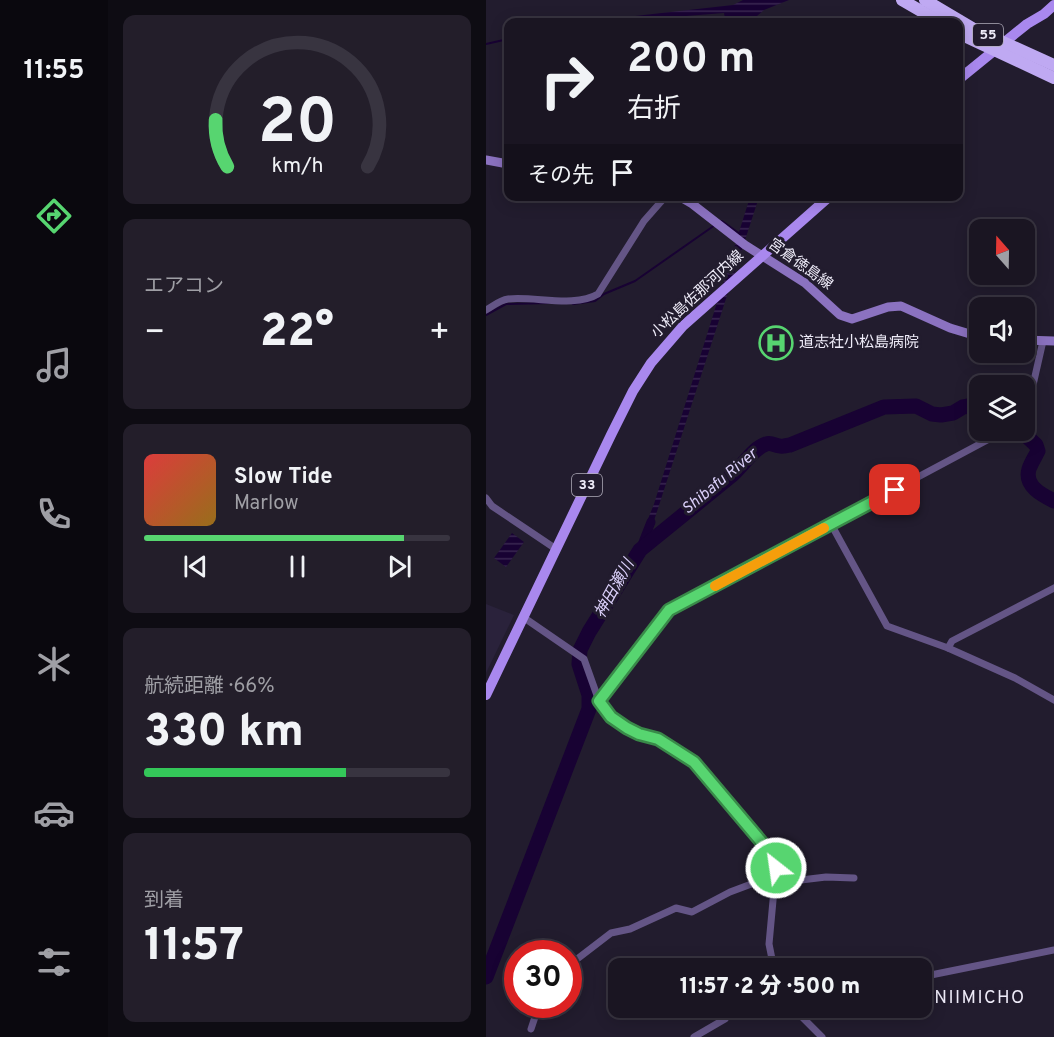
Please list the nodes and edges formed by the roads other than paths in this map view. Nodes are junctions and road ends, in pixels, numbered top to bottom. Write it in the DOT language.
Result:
graph roads {
  1 [pos="902,0"];
  2 [pos="925,0"];
  3 [pos="1054,5"];
  4 [pos="933,18"];
  5 [pos="955,18"];
  6 [pos="963,23"];
  7 [pos="963,35"];
  8 [pos="1005,42"];
  9 [pos="994,50"];
  10 [pos="1054,65"];
  11 [pos="963,76"];
  12 [pos="1054,78"];
  13 [pos="486,160"];
  14 [pos="504,163"];
  15 [pos="662,201"];
  16 [pos="688,201"];
  17 [pos="824,201"];
  18 [pos="763,256"];
  19 [pos="486,310"];
  20 [pos="969,334"];
  21 [pos="1035,341"];
  22 [pos="1043,341"];
  23 [pos="1054,341"];
  24 [pos="1035,376"];
  25 [pos="986,441"];
  26 [pos="486,498"];
  27 [pos="831,524"];
  28 [pos="556,549"];
  29 [pos="1054,588"];
  30 [pos="523,617"];
  31 [pos="948,648"];
  32 [pos="486,695"];
  33 [pos="1054,700"];
  34 [pos="599,701"];
  35 [pos="854,878"];
  36 [pos="775,879"];
  37 [pos="1054,950"];
  38 [pos="582,955"];
  39 [pos="772,958"];
  40 [pos="932,975"];
  41 [pos="535,1018"];
  42 [pos="726,1018"];
  43 [pos="803,1018"];
  44 [pos="531,1029"];
  45 [pos="694,1037"];
  46 [pos="822,1037"];
  1 -- 4 [label="highway"];
  2 -- 5 [label="highway, 55"];
  3 -- 8 [label="main road"];
  6 -- 8 [label="highway, 55"];
  7 -- 9 [label="highway, 55"];
  8 -- 9 [label="main road"];
  8 -- 10 [label="highway, 55"];
  9 -- 11 [label="main road"];
  9 -- 12 [label="highway, 55"];
  13 -- 14 [label="main road"];
  15 -- 19 [label="street"];
  16 -- 18 [label="main road, 宮倉徳島線"];
  17 -- 18 [label="main road, 小松島佐那河内線 / 33"];
  18 -- 20 [label="main road, 宮倉徳島線"];
  18 -- 28 [label="main road, 小松島佐那河内線 / 33"];
  21 -- 22 [label="main road"];
  22 -- 23 [label="main road"];
  22 -- 24 [label="street"];
  25 -- 27 [label="street"];
  26 -- 28 [label="street"];
  27 -- 31 [label="street"];
  27 -- 34 [label="street"];
  28 -- 30 [label="main road, 小松島佐那河内線 / 33"];
  29 -- 31 [label="street"];
  30 -- 32 [label="main road, 小松島佐那河内線 / 33"];
  30 -- 34 [label="street"];
  31 -- 33 [label="street"];
  34 -- 36 [label="street"];
  35 -- 36 [label="street"];
  36 -- 38 [label="street"];
  36 -- 39 [label="street"];
  37 -- 40 [label="street"];
  41 -- 44 [label="street"];
  42 -- 45 [label="street"];
  43 -- 46 [label="street"];
}
